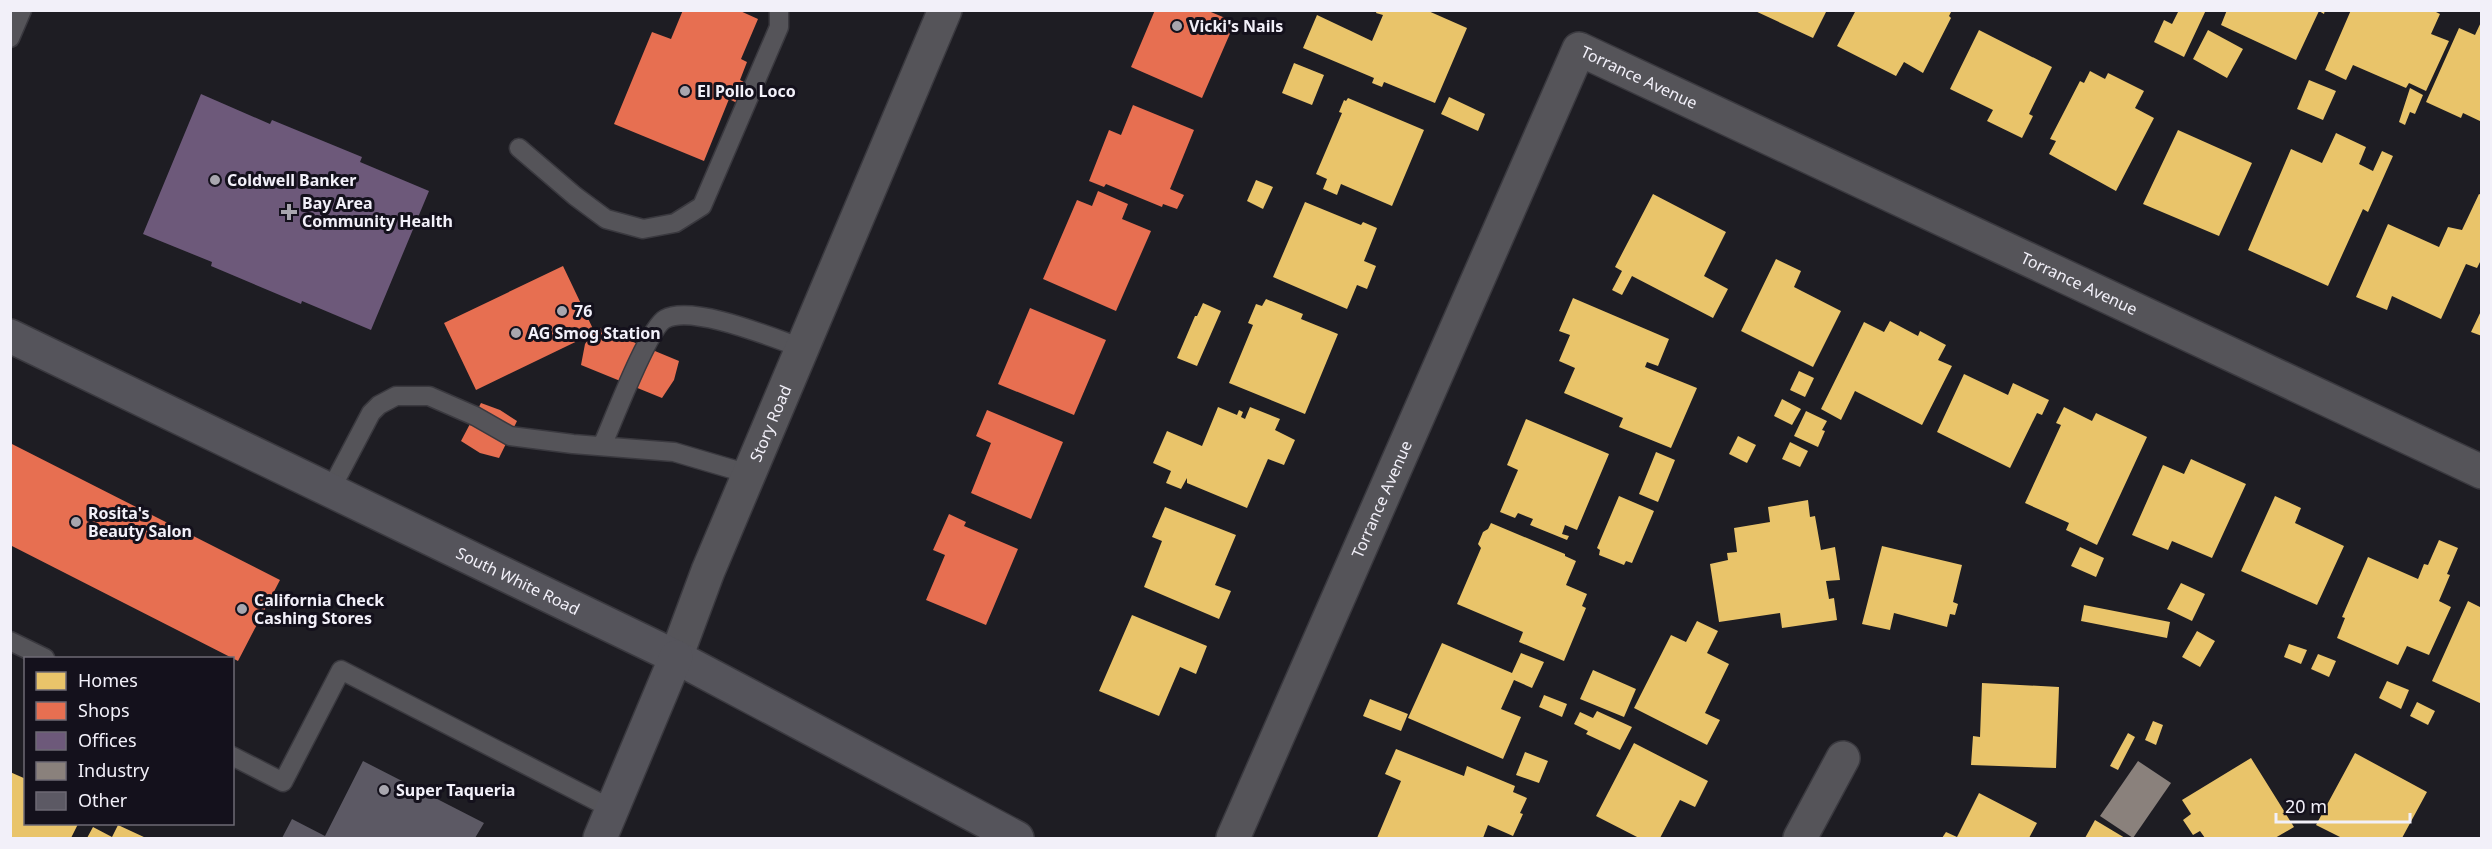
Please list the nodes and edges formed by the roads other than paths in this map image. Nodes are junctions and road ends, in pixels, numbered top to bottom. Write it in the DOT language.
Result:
graph roads {
  1 [pos="22,10"];
  2 [pos="779,10"];
  3 [pos="945,10"];
  4 [pos="10,38"];
  5 [pos="519,148"];
  6 [pos="10,336"];
  7 [pos="802,348"];
  8 [pos="602,446"];
  9 [pos="2481,472"];
  10 [pos="749,474"];
  11 [pos="330,491"];
  12 [pos="10,641"];
  13 [pos="43,657"];
  14 [pos="676,657"];
  15 [pos="234,757"];
  16 [pos="1843,758"];
  17 [pos="612,808"];
  18 [pos="600,838"];
  19 [pos="1017,838"];
  20 [pos="1233,838"];
  21 [pos="1800,838"];
  1 -- 4 [label="lane"];
  2 -- 5 [label="lane"];
  3 -- 7 [label="street, Story Road"];
  6 -- 11 [label="main road, South White Road"];
  7 -- 8 [label="lane"];
  7 -- 10 [label="street, Story Road"];
  8 -- 10 [label="lane"];
  8 -- 11 [label="lane"];
  9 -- 20 [label="street, Torrance Avenue"];
  10 -- 14 [label="street, Story Road"];
  11 -- 14 [label="main road, South White Road"];
  12 -- 13 [label="lane"];
  14 -- 17 [label="main road, Story Road"];
  14 -- 19 [label="main road, South White Road"];
  15 -- 17 [label="lane"];
  16 -- 21 [label="street"];
  17 -- 18 [label="main road, Story Road"];
}
